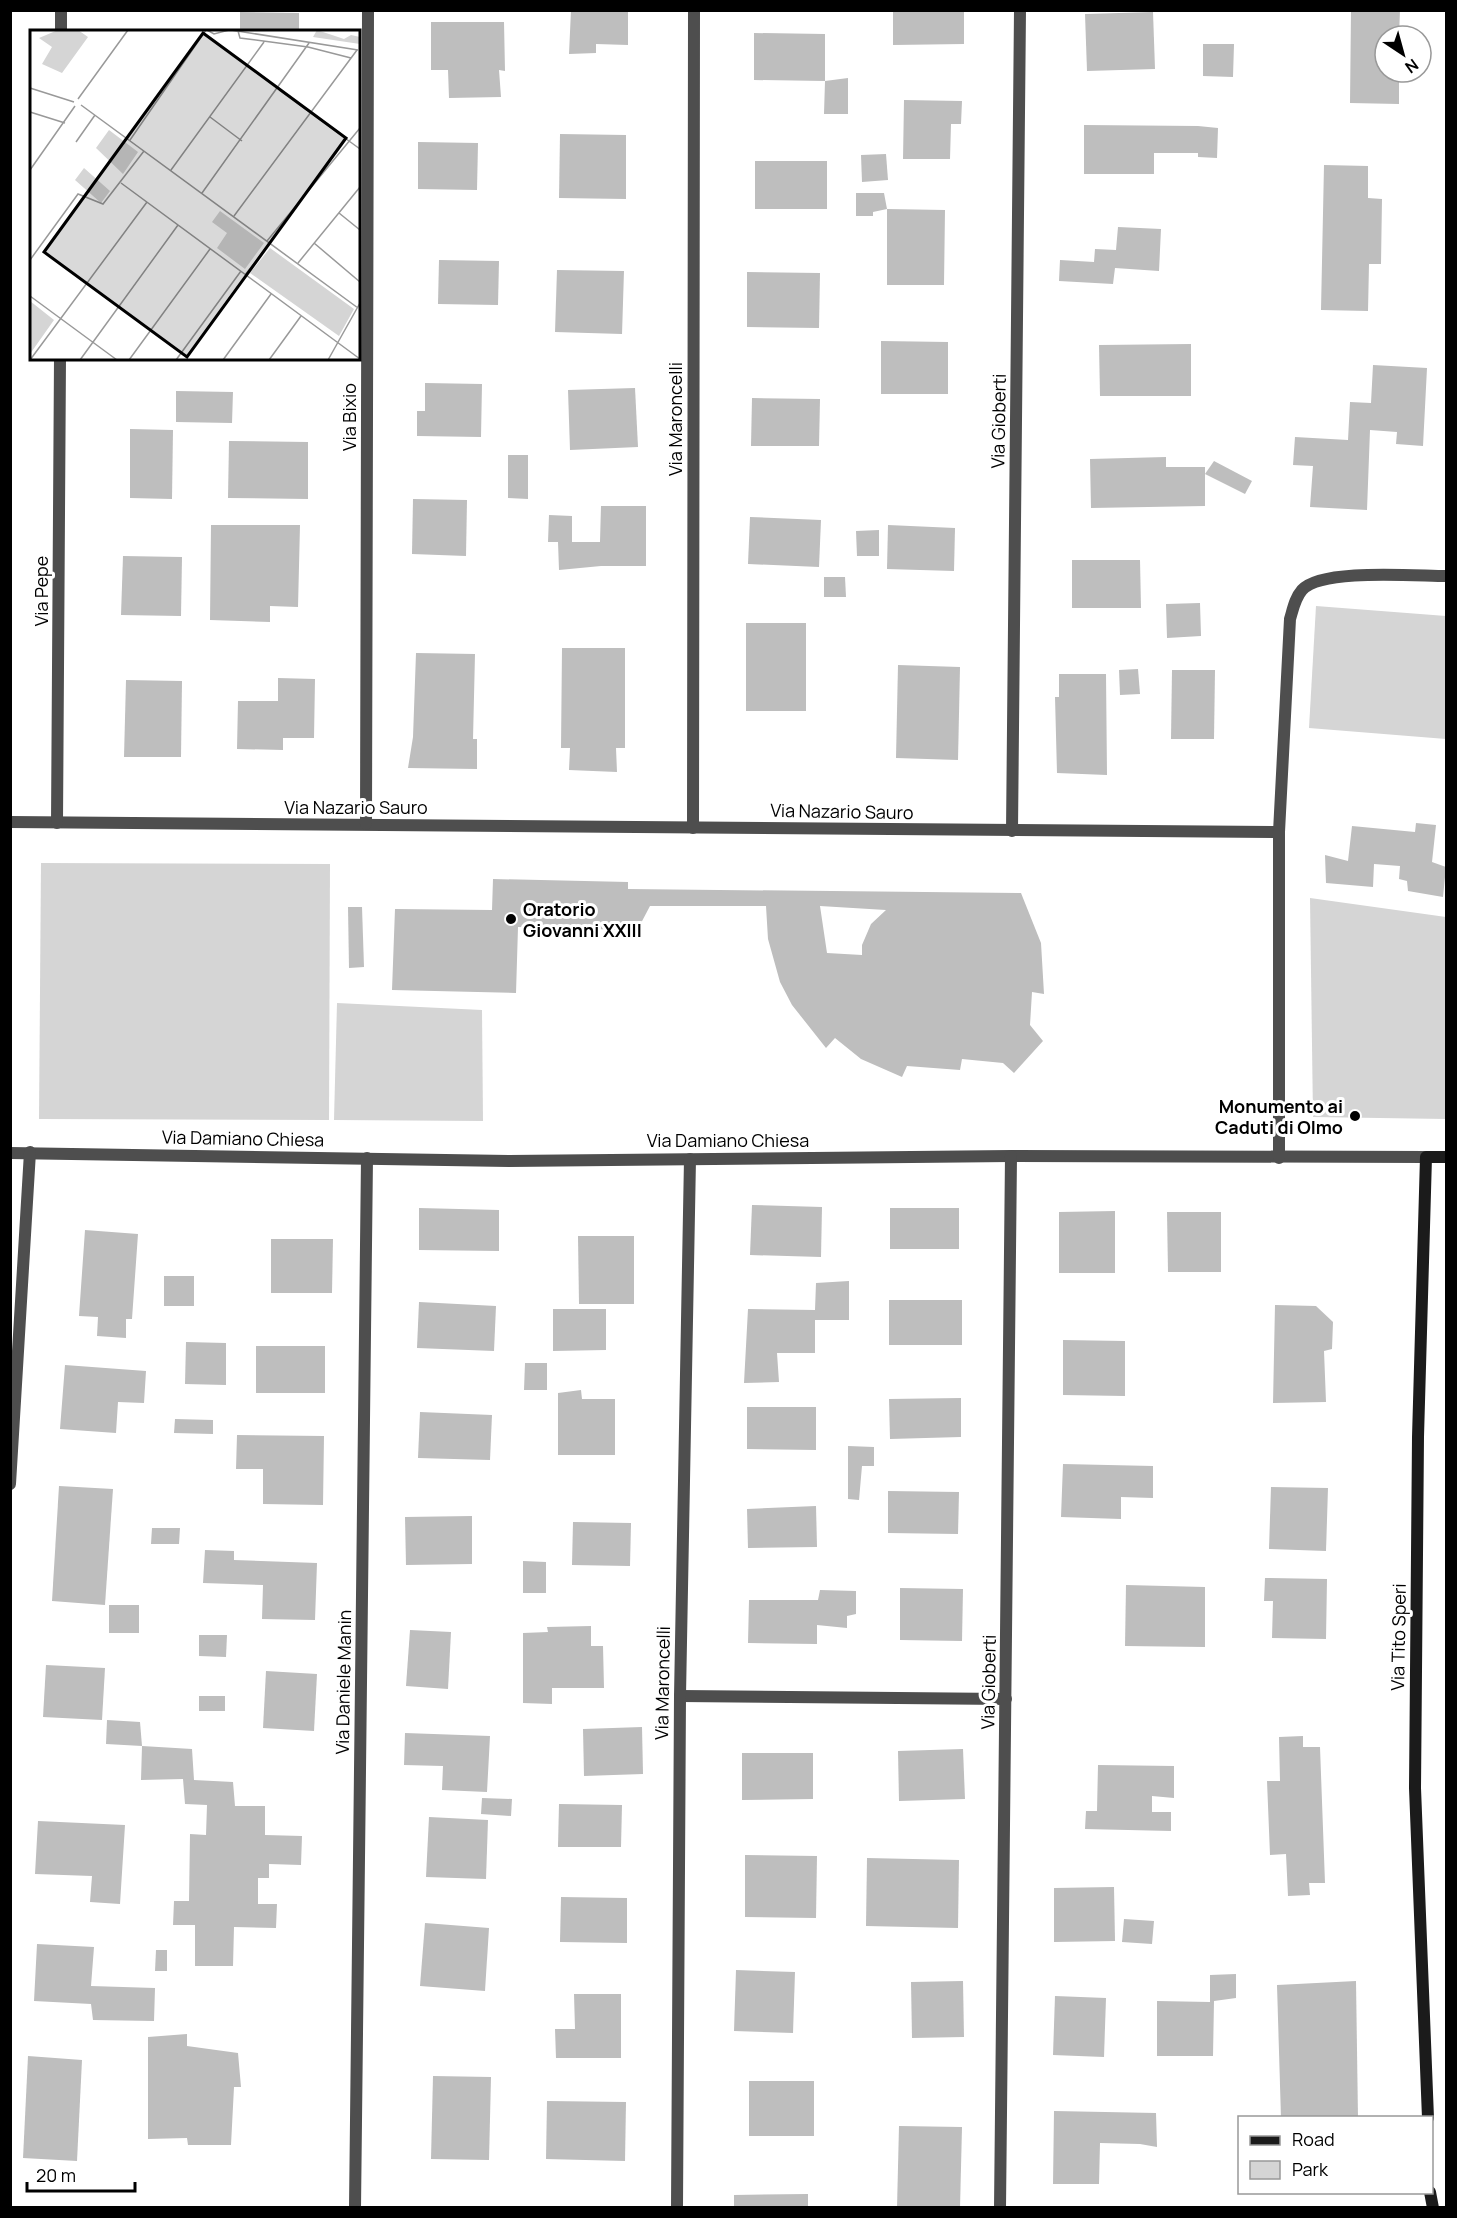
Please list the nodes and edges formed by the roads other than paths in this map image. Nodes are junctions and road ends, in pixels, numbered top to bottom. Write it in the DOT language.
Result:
graph roads {
  1 [pos="61,10"];
  2 [pos="368,10"];
  3 [pos="694,10"];
  4 [pos="1020,10"];
  5 [pos="61,30"];
  6 [pos="60,360"];
  7 [pos="1446,576"];
  8 [pos="10,822"];
  9 [pos="57,823"];
  10 [pos="366,824"];
  11 [pos="693,828"];
  12 [pos="1012,831"];
  13 [pos="1279,832"];
  14 [pos="30,1152"];
  15 [pos="10,1154"];
  16 [pos="1011,1156"];
  17 [pos="1426,1157"];
  18 [pos="1446,1157"];
  19 [pos="367,1158"];
  20 [pos="1279,1158"];
  21 [pos="690,1159"];
  22 [pos="10,1484"];
  23 [pos="680,1696"];
  24 [pos="1006,1700"];
  25 [pos="1428,2116"];
  26 [pos="355,2208"];
  27 [pos="677,2208"];
  28 [pos="1000,2208"];
  1 -- 5 [label="street"];
  2 -- 10 [label="street, Via Bixio"];
  3 -- 11 [label="street, Via Maroncelli"];
  4 -- 12 [label="street, Via Gioberti"];
  6 -- 9 [label="street, Via Pepe"];
  7 -- 13 [label="street"];
  8 -- 9 [label="street, Via Nazario Sauro"];
  9 -- 10 [label="street, Via Nazario Sauro"];
  10 -- 11 [label="street, Via Nazario Sauro"];
  11 -- 12 [label="street, Via Nazario Sauro"];
  12 -- 13 [label="street, Via Nazario Sauro"];
  13 -- 20 [label="street"];
  14 -- 15 [label="street, Via Damiano Chiesa"];
  14 -- 19 [label="street, Via Damiano Chiesa"];
  14 -- 22 [label="street"];
  16 -- 20 [label="street, Via Damiano Chiesa"];
  16 -- 21 [label="street, Via Damiano Chiesa"];
  16 -- 24 [label="street, Via Gioberti"];
  17 -- 18 [label="street, Via Damiano Chiesa"];
  17 -- 20 [label="street, Via Damiano Chiesa"];
  17 -- 25 [label="street, Via Tito Speri"];
  19 -- 21 [label="street, Via Damiano Chiesa"];
  19 -- 26 [label="street, Via Daniele Manin"];
  21 -- 23 [label="street, Via Maroncelli"];
  23 -- 24 [label="street"];
  23 -- 27 [label="street, Via Maroncelli"];
  24 -- 28 [label="street, Via Gioberti"];
}
